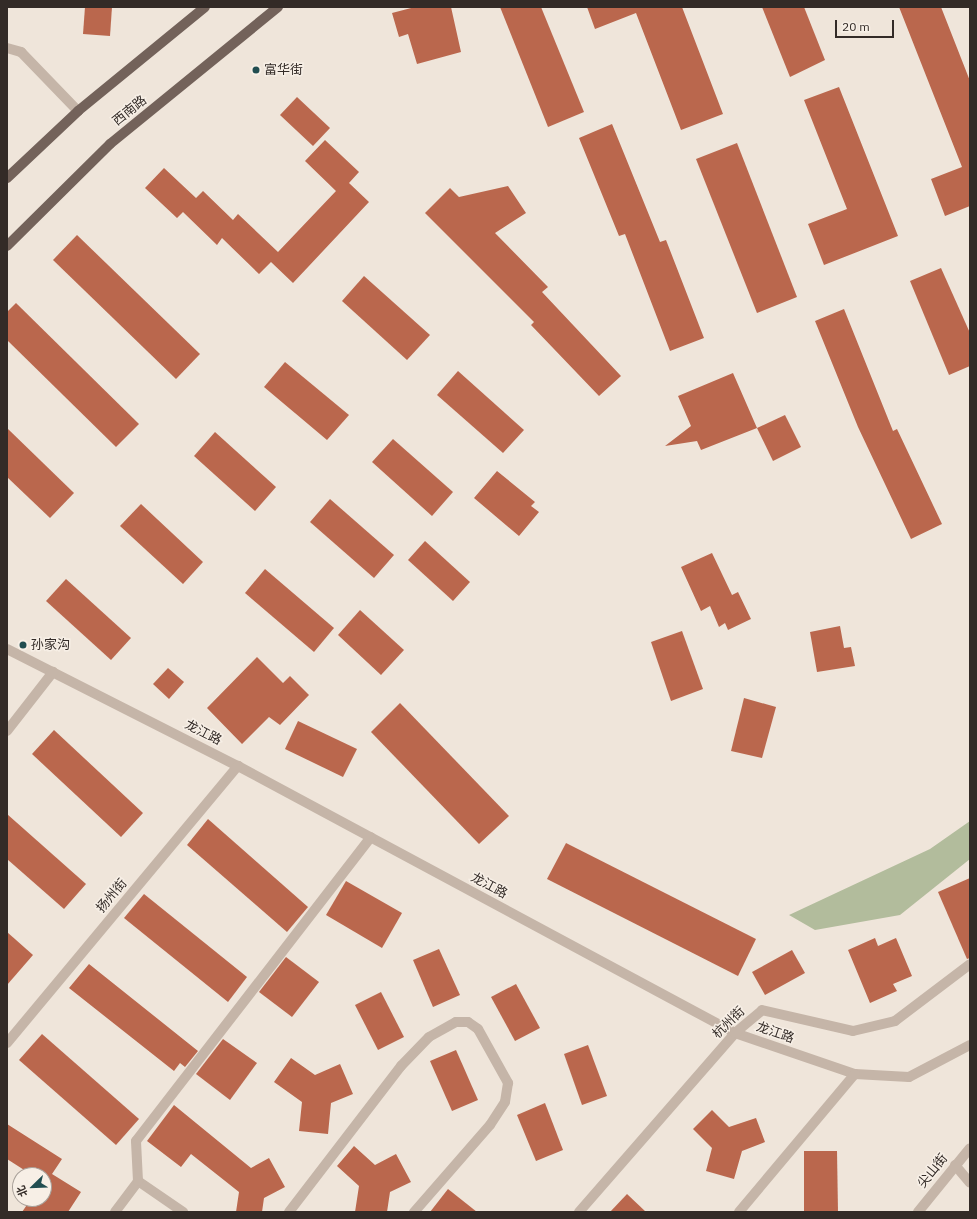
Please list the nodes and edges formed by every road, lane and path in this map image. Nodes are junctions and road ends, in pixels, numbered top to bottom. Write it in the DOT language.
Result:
graph roads {
  1 [pos="205,7"];
  2 [pos="278,7"];
  3 [pos="7,48"];
  4 [pos="78,111"];
  5 [pos="7,178"];
  6 [pos="7,246"];
  7 [pos="7,649"];
  8 [pos="53,672"];
  9 [pos="7,731"];
  10 [pos="238,766"];
  11 [pos="371,837"];
  12 [pos="970,964"];
  13 [pos="735,1032"];
  14 [pos="7,1042"];
  15 [pos="970,1045"];
  16 [pos="855,1074"];
  17 [pos="970,1148"];
  18 [pos="955,1165"];
  19 [pos="138,1181"];
  20 [pos="970,1183"];
  21 [pos="115,1212"];
  22 [pos="182,1212"];
  23 [pos="289,1212"];
  24 [pos="414,1212"];
  25 [pos="579,1212"];
  26 [pos="739,1212"];
  27 [pos="918,1212"];
  1 -- 4 [label="main road"];
  2 -- 6 [label="main road, 西南路"];
  3 -- 4 [label="street"];
  4 -- 5 [label="main road"];
  7 -- 8 [label="street, 龙江路"];
  8 -- 9 [label="street"];
  8 -- 10 [label="street, 龙江路"];
  10 -- 11 [label="street, 龙江路"];
  10 -- 14 [label="street, 扬州街"];
  11 -- 13 [label="street, 龙江路"];
  11 -- 19 [label="street"];
  12 -- 13 [label="street, 杭州街"];
  13 -- 16 [label="street, 龙江路"];
  13 -- 25 [label="street, 杭州街"];
  15 -- 16 [label="street, 龙江路"];
  16 -- 26 [label="street"];
  17 -- 18 [label="street, 尖山街"];
  18 -- 20 [label="street"];
  18 -- 27 [label="street, 尖山街"];
  19 -- 21 [label="street"];
  19 -- 22 [label="street"];
  23 -- 24 [label="street"];
}
